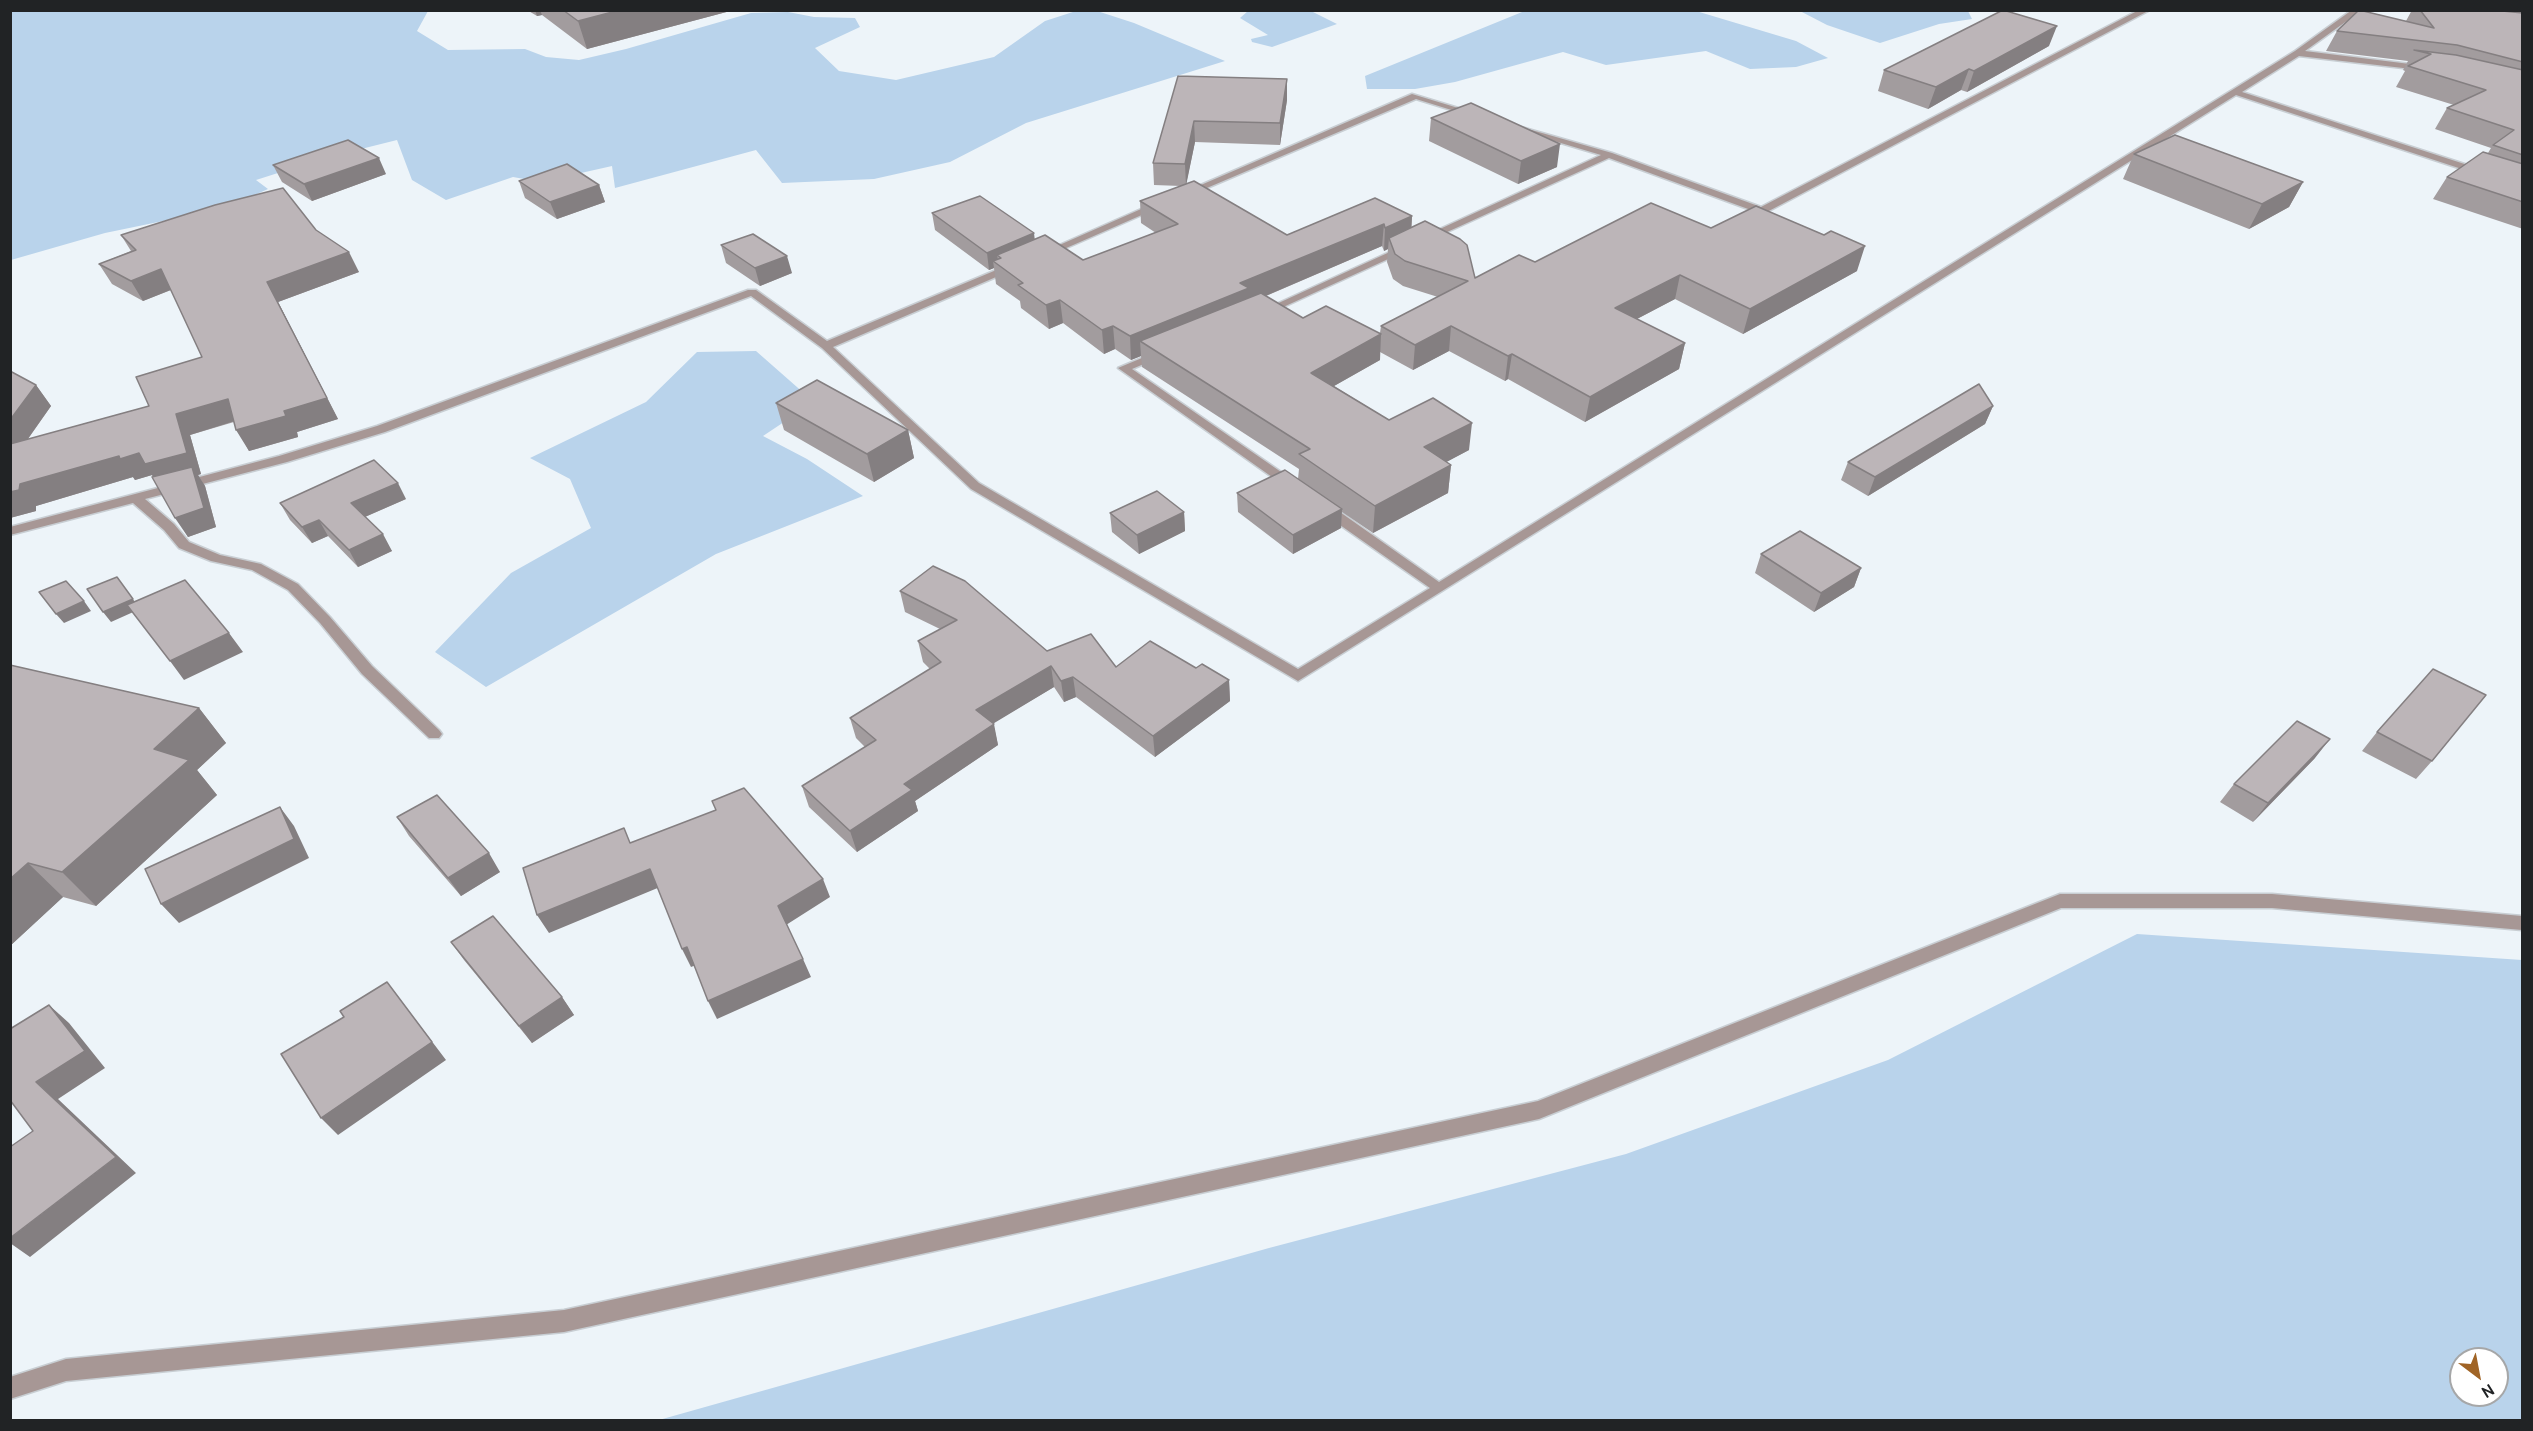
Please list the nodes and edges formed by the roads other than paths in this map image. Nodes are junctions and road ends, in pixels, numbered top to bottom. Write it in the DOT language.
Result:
graph roads {
  1 [pos="2146,10"];
  2 [pos="2358,10"];
  3 [pos="2298,53"];
  4 [pos="2434,69"];
  5 [pos="2235,92"];
  6 [pos="1484,117"];
  7 [pos="1506,124"];
  8 [pos="1609,155"];
  9 [pos="2489,174"];
  10 [pos="1175,198"];
  11 [pos="1164,202"];
  12 [pos="1033,258"];
  13 [pos="1022,263"];
  14 [pos="1254,316"];
  15 [pos="826,346"];
  16 [pos="1167,351"];
  17 [pos="1300,491"];
  18 [pos="135,498"];
  19 [pos="1310,498"];
  20 [pos="10,531"];
  21 [pos="1438,587"];
  22 [pos="434,734"];
  23 [pos="2523,923"];
  24 [pos="10,1388"];
  1 -- 8 [label="street"];
  2 -- 3 [label="street"];
  3 -- 4 [label="street"];
  3 -- 5 [label="street"];
  5 -- 9 [label="street"];
  5 -- 21 [label="street"];
  6 -- 10 [label="street"];
  7 -- 8 [label="street"];
  8 -- 14 [label="street"];
  11 -- 12 [label="street"];
  13 -- 15 [label="street"];
  15 -- 18 [label="street"];
  15 -- 21 [label="street"];
  16 -- 17 [label="street"];
  18 -- 20 [label="street"];
  18 -- 22 [label="street"];
  19 -- 21 [label="street"];
  23 -- 24 [label="street"];
}
